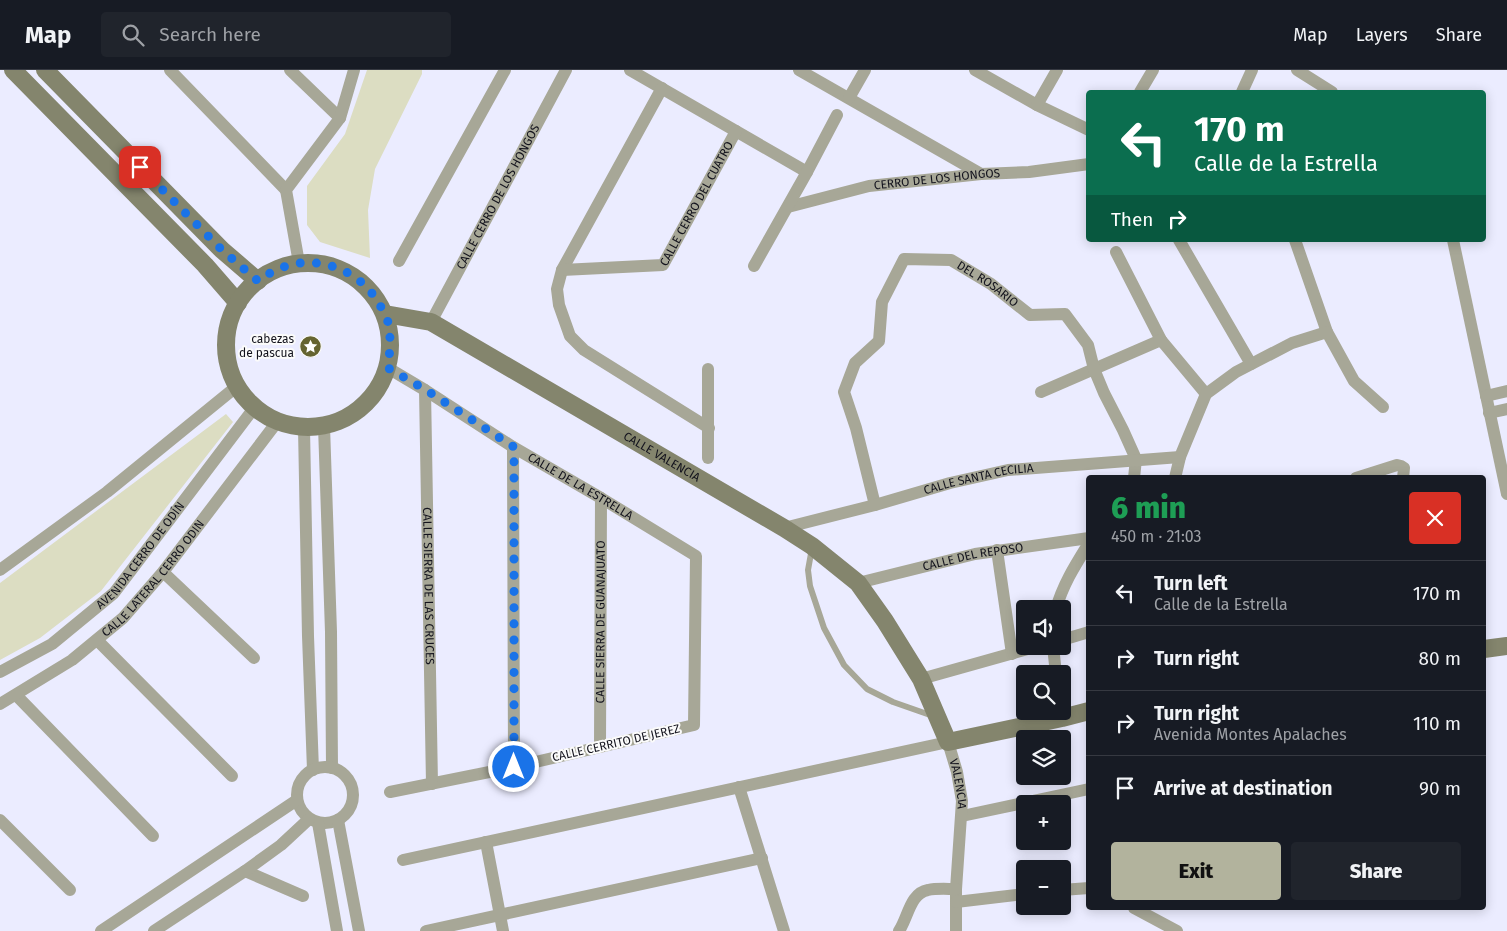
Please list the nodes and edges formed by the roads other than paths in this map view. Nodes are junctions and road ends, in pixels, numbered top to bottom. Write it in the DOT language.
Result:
graph roads {
  1 [pos="12,70"];
  2 [pos="44,70"];
  3 [pos="170,70"];
  4 [pos="290,70"];
  5 [pos="354,70"];
  6 [pos="505,70"];
  7 [pos="566,70"];
  8 [pos="630,70"];
  9 [pos="799,70"];
  10 [pos="865,70"];
  11 [pos="975,70"];
  12 [pos="1057,70"];
  13 [pos="1252,70"];
  14 [pos="1297,70"];
  15 [pos="1147,72"];
  16 [pos="26,84"];
  17 [pos="662,88"];
  18 [pos="1141,90"];
  19 [pos="1243,90"];
  20 [pos="1329,90"];
  21 [pos="849,98"];
  22 [pos="1037,105"];
  23 [pos="837,116"];
  24 [pos="340,118"];
  25 [pos="1086,129"];
  26 [pos="736,131"];
  27 [pos="1086,164"];
  28 [pos="807,172"];
  29 [pos="981,174"];
  30 [pos="286,190"];
  31 [pos="788,207"];
  32 [pos="1180,242"];
  33 [pos="1296,242"];
  34 [pos="1454,242"];
  35 [pos="1116,252"];
  36 [pos="399,261"];
  37 [pos="299,263"];
  38 [pos="754,266"];
  39 [pos="562,270"];
  40 [pos="258,281"];
  41 [pos="238,303"];
  42 [pos="385,314"];
  43 [pos="432,322"];
  44 [pos="1327,332"];
  45 [pos="1162,340"];
  46 [pos="1251,364"];
  47 [pos="388,368"];
  48 [pos="708,369"];
  49 [pos="1094,369"];
  50 [pos="236,387"];
  51 [pos="426,390"];
  52 [pos="1507,391"];
  53 [pos="1041,392"];
  54 [pos="1206,394"];
  55 [pos="1486,396"];
  56 [pos="1383,407"];
  57 [pos="254,408"];
  58 [pos="1507,409"];
  59 [pos="1489,413"];
  60 [pos="277,422"];
  61 [pos="324,426"];
  62 [pos="304,428"];
  63 [pos="709,428"];
  64 [pos="514,447"];
  65 [pos="1180,457"];
  66 [pos="708,458"];
  67 [pos="1136,459"];
  68 [pos="1134,475"];
  69 [pos="1143,475"];
  70 [pos="1176,475"];
  71 [pos="1365,475"];
  72 [pos="1403,475"];
  73 [pos="1507,494"];
  74 [pos="601,498"];
  75 [pos="875,505"];
  76 [pos="784,528"];
  77 [pos="1086,538"];
  78 [pos="812,546"];
  79 [pos="1086,548"];
  80 [pos="997,550"];
  81 [pos="0,570"];
  82 [pos="163,572"];
  83 [pos="858,583"];
  84 [pos="1058,600"];
  85 [pos="1086,633"];
  86 [pos="1071,637"];
  87 [pos="97,640"];
  88 [pos="1507,646"];
  89 [pos="902,648"];
  90 [pos="1486,649"];
  91 [pos="1016,653"];
  92 [pos="1012,654"];
  93 [pos="254,658"];
  94 [pos="0,672"];
  95 [pos="921,679"];
  96 [pos="16,695"];
  97 [pos="0,704"];
  98 [pos="1086,711"];
  99 [pos="1071,714"];
  100 [pos="937,718"];
  101 [pos="1040,720"];
  102 [pos="694,725"];
  103 [pos="948,742"];
  104 [pos="600,747"];
  105 [pos="514,767"];
  106 [pos="332,768"];
  107 [pos="313,770"];
  108 [pos="232,776"];
  109 [pos="432,784"];
  110 [pos="739,787"];
  111 [pos="1086,790"];
  112 [pos="390,792"];
  113 [pos="297,800"];
  114 [pos="962,816"];
  115 [pos="0,820"];
  116 [pos="338,820"];
  117 [pos="314,821"];
  118 [pos="153,836"];
  119 [pos="486,842"];
  120 [pos="762,858"];
  121 [pos="403,860"];
  122 [pos="245,871"];
  123 [pos="1086,888"];
  124 [pos="1071,889"];
  125 [pos="70,890"];
  126 [pos="1016,894"];
  127 [pos="303,896"];
  128 [pos="956,896"];
  129 [pos="1138,910"];
  130 [pos="500,915"];
  131 [pos="101,931"];
  132 [pos="154,931"];
  133 [pos="337,931"];
  134 [pos="359,931"];
  135 [pos="426,931"];
  136 [pos="504,931"];
  137 [pos="784,931"];
  138 [pos="899,931"];
  139 [pos="956,931"];
  140 [pos="1177,931"];
  1 -- 16 [label="street"];
  2 -- 16 [label="street"];
  2 -- 40 [label="street"];
  3 -- 30 [label="street"];
  4 -- 24 [label="street"];
  5 -- 24 [label="street"];
  6 -- 36 [label="street"];
  7 -- 43 [label="street, CALLE CERRO DE LOS HONGOS"];
  8 -- 17 [label="street"];
  9 -- 21 [label="street"];
  10 -- 21 [label="street"];
  11 -- 22 [label="street"];
  12 -- 22 [label="street"];
  13 -- 19 [label="street"];
  14 -- 20 [label="street"];
  15 -- 18 [label="street"];
  16 -- 41 [label="street"];
  17 -- 26 [label="street"];
  17 -- 39 [label="street"];
  21 -- 29 [label="street"];
  22 -- 25 [label="street"];
  23 -- 28 [label="street"];
  24 -- 30 [label="street"];
  26 -- 28 [label="street"];
  26 -- 39 [label="street, CALLE CERRO DEL CUATRO"];
  27 -- 29 [label="street, CERRO DE LOS HONGOS"];
  28 -- 31 [label="street"];
  29 -- 31 [label="street, CERRO DE LOS HONGOS"];
  30 -- 37 [label="street"];
  31 -- 38 [label="street"];
  32 -- 46 [label="street"];
  33 -- 44 [label="street"];
  34 -- 55 [label="street"];
  35 -- 45 [label="street"];
  37 -- 40 [label="street"];
  37 -- 42 [label="street"];
  39 -- 63 [label="street"];
  40 -- 41 [label="street"];
  41 -- 50 [label="street"];
  42 -- 43 [label="street, CALLE VALENCIA"];
  42 -- 47 [label="street"];
  43 -- 76 [label="street, CALLE VALENCIA"];
  44 -- 46 [label="street"];
  44 -- 56 [label="street"];
  45 -- 49 [label="street"];
  45 -- 54 [label="street"];
  46 -- 54 [label="street"];
  47 -- 51 [label="street, CALLE DE LA ESTRELLA"];
  47 -- 61 [label="street"];
  48 -- 63 [label="street"];
  49 -- 53 [label="street"];
  49 -- 67 [label="street, DEL ROSARIO"];
  49 -- 75 [label="street, DEL ROSARIO"];
  50 -- 57 [label="street"];
  50 -- 81 [label="street"];
  51 -- 64 [label="street, CALLE DE LA ESTRELLA"];
  51 -- 109 [label="street, CALLE SIERRA DE LAS CRUCES"];
  52 -- 55 [label="street"];
  54 -- 65 [label="street"];
  55 -- 59 [label="street"];
  57 -- 60 [label="street"];
  57 -- 94 [label="street, AVENIDA CERRO DE ODÍN"];
  58 -- 59 [label="street"];
  59 -- 73 [label="street"];
  60 -- 62 [label="street"];
  60 -- 82 [label="street, CALLE LATERAL CERRO ODIN"];
  61 -- 62 [label="street"];
  61 -- 106 [label="street"];
  62 -- 107 [label="street"];
  63 -- 66 [label="street"];
  64 -- 74 [label="street, CALLE DE LA ESTRELLA"];
  64 -- 105 [label="street"];
  65 -- 67 [label="street, CALLE SANTA CECILIA"];
  65 -- 70 [label="street"];
  67 -- 68 [label="street"];
  67 -- 69 [label="street, DEL ROSARIO"];
  67 -- 75 [label="street, CALLE SANTA CECILIA"];
  71 -- 72 [label="street"];
  74 -- 102 [label="street, CALLE DE LA ESTRELLA"];
  74 -- 104 [label="street, CALLE SIERRA DE GUANAJUATO"];
  75 -- 76 [label="street, CALLE SANTA CECILIA"];
  76 -- 78 [label="street, CALLE VALENCIA"];
  77 -- 80 [label="street, CALLE DEL REPOSO"];
  78 -- 83 [label="street, CALLE VALENCIA"];
  78 -- 100 [label="lane"];
  79 -- 84 [label="street"];
  80 -- 83 [label="street, CALLE DEL REPOSO"];
  80 -- 92 [label="street"];
  82 -- 87 [label="street, CALLE LATERAL CERRO ODIN"];
  82 -- 93 [label="street"];
  83 -- 89 [label="street, CALLE VALENCIA"];
  85 -- 86 [label="street"];
  87 -- 96 [label="street, CALLE LATERAL CERRO ODIN"];
  87 -- 108 [label="street"];
  88 -- 90 [label="street"];
  89 -- 95 [label="street, VALENCIA"];
  91 -- 92 [label="street"];
  92 -- 95 [label="street"];
  95 -- 100 [label="street, VALENCIA"];
  96 -- 97 [label="street, CALLE LATERAL CERRO ODIN"];
  96 -- 118 [label="street"];
  98 -- 99 [label="street"];
  100 -- 103 [label="street, VALENCIA"];
  101 -- 103 [label="street"];
  102 -- 104 [label="street, CALLE CERRITO DE JEREZ"];
  103 -- 110 [label="street"];
  103 -- 114 [label="street, VALENCIA"];
  104 -- 105 [label="street, CALLE CERRITO DE JEREZ"];
  105 -- 109 [label="street, CALLE CERRITO DE JEREZ"];
  106 -- 107 [label="street"];
  106 -- 116 [label="street"];
  107 -- 113 [label="street"];
  109 -- 112 [label="street, CALLE CERRITO DE JEREZ"];
  110 -- 119 [label="street"];
  110 -- 120 [label="street"];
  111 -- 114 [label="street"];
  113 -- 117 [label="street"];
  113 -- 131 [label="street"];
  114 -- 128 [label="street, VALENCIA"];
  115 -- 125 [label="street"];
  116 -- 117 [label="street"];
  116 -- 134 [label="street"];
  117 -- 122 [label="street"];
  117 -- 133 [label="street"];
  119 -- 121 [label="street"];
  119 -- 130 [label="street"];
  120 -- 130 [label="street"];
  120 -- 137 [label="street"];
  122 -- 127 [label="street"];
  122 -- 132 [label="street"];
  123 -- 124 [label="street"];
  126 -- 128 [label="street"];
  128 -- 138 [label="street"];
  128 -- 139 [label="street, VALENCIA"];
  129 -- 140 [label="street"];
  130 -- 135 [label="street"];
  130 -- 136 [label="street"];
}
